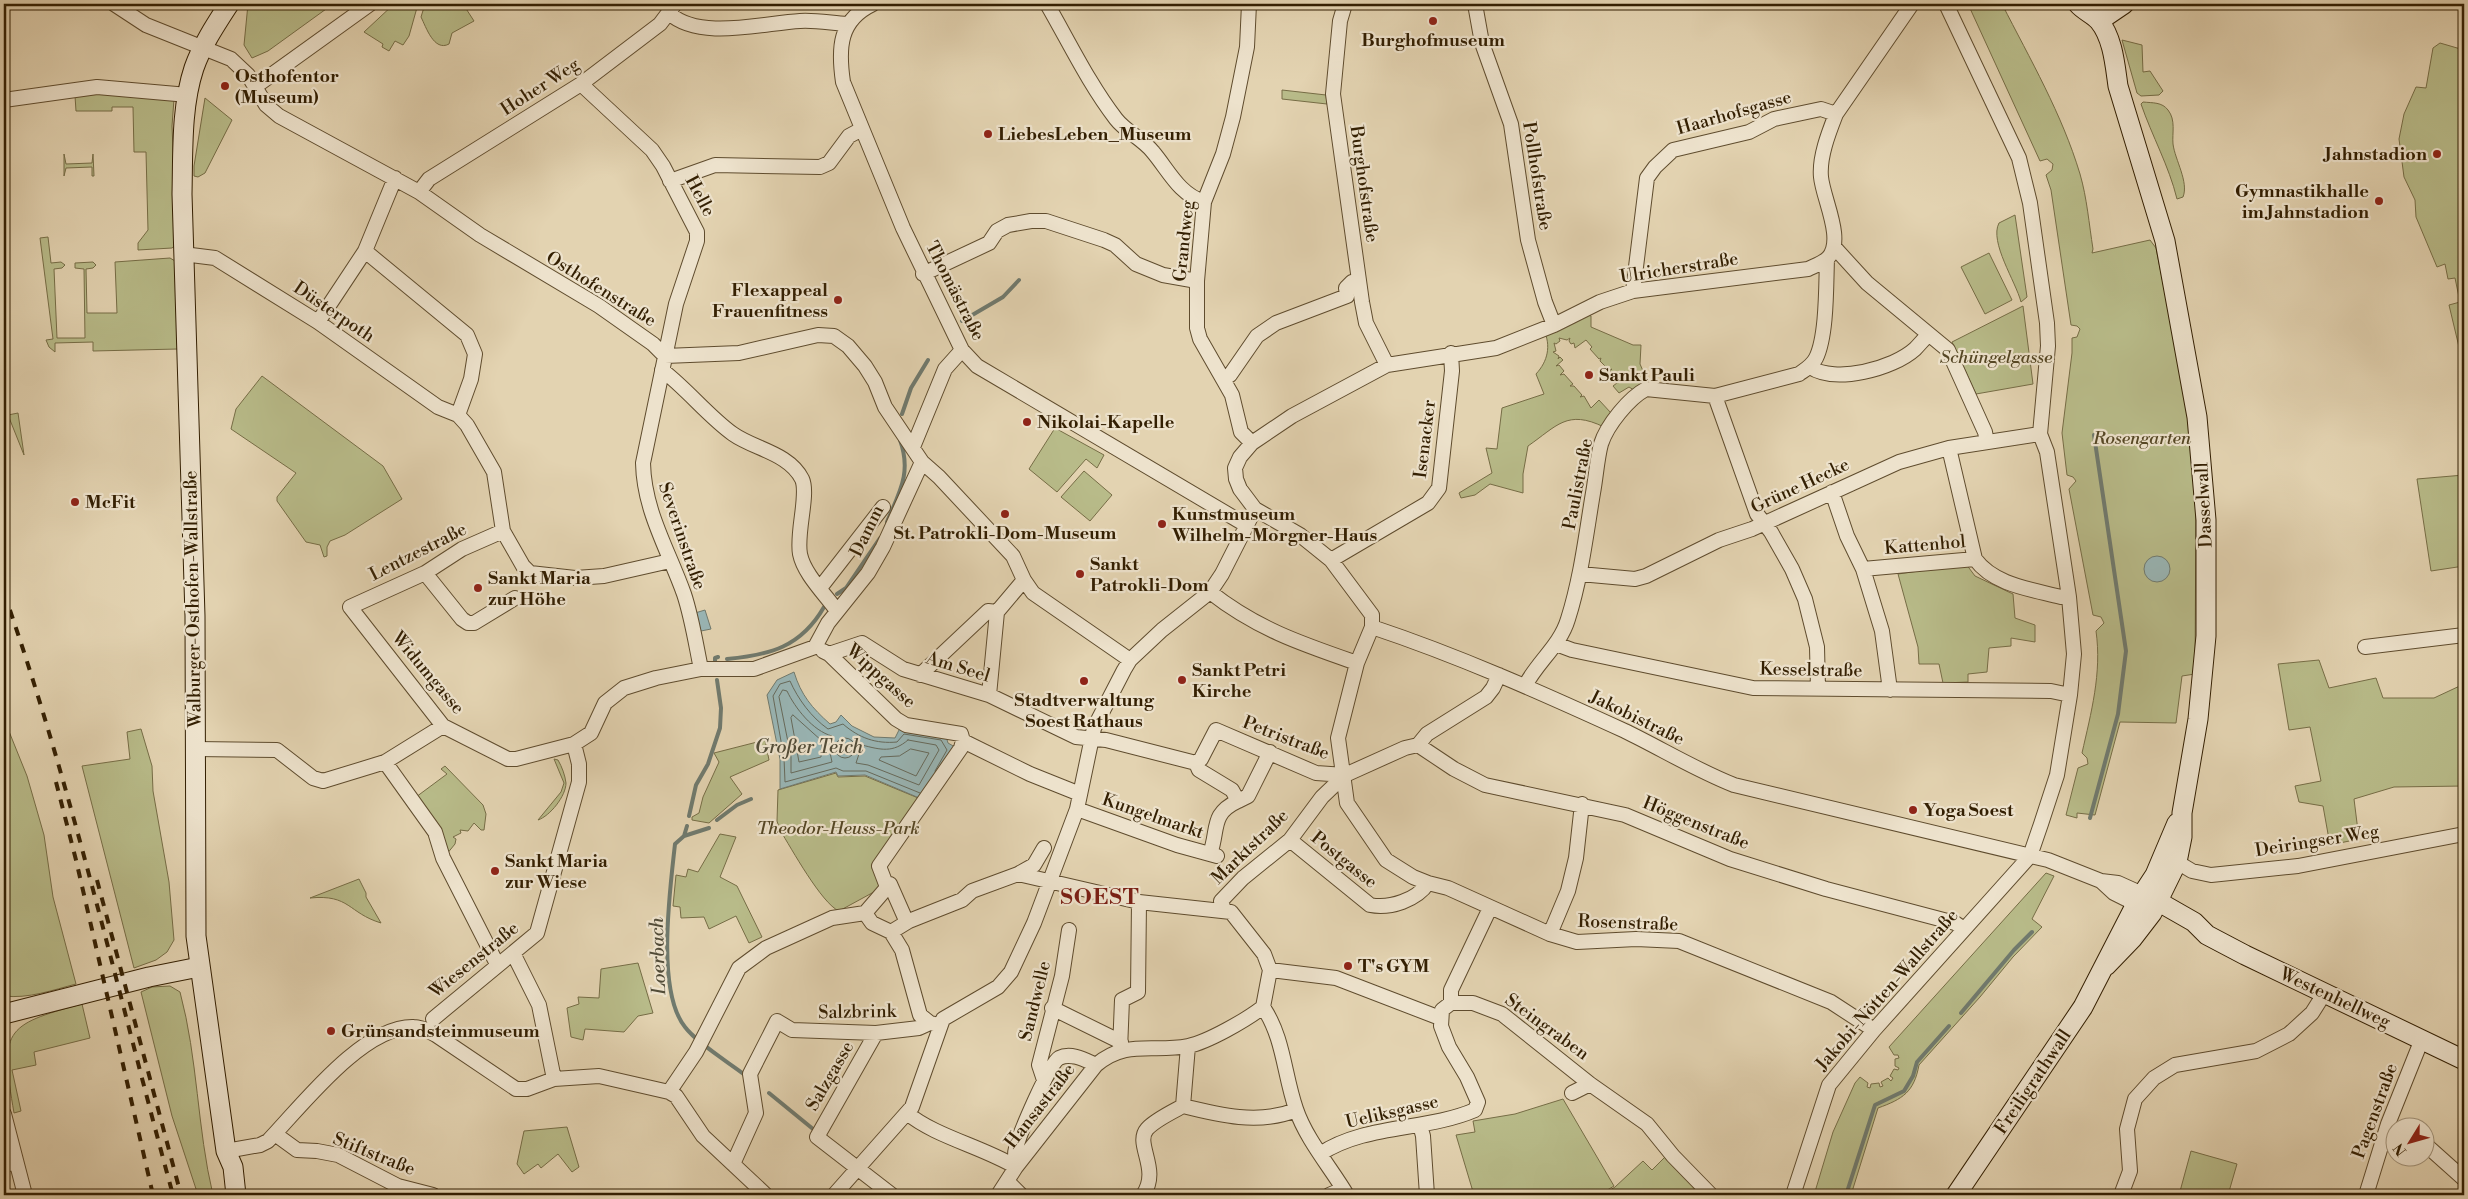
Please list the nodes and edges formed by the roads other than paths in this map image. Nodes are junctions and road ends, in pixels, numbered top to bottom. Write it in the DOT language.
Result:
graph roads {
  1 [pos="114,4"];
  2 [pos="229,4"];
  3 [pos="370,4"];
  4 [pos="873,4"];
  5 [pos="1047,4"];
  6 [pos="1249,4"];
  7 [pos="1345,4"];
  8 [pos="1475,4"];
  9 [pos="1912,4"];
  10 [pos="1946,4"];
  11 [pos="2124,4"];
  12 [pos="672,8"];
  13 [pos="2088,9"];
  14 [pos="846,24"];
  15 [pos="202,48"];
  16 [pos="252,80"];
  17 [pos="581,84"];
  18 [pos="188,95"];
  19 [pos="4,100"];
  20 [pos="1836,114"];
  21 [pos="862,129"];
  22 [pos="396,178"];
  23 [pos="670,181"];
  24 [pos="419,192"];
  25 [pos="1204,202"];
  26 [pos="366,251"];
  27 [pos="183,254"];
  28 [pos="1831,254"];
  29 [pos="923,274"];
  30 [pos="1197,281"];
  31 [pos="1358,281"];
  32 [pos="1633,291"];
  33 [pos="1347,296"];
  34 [pos="1362,302"];
  35 [pos="318,322"];
  36 [pos="1554,325"];
  37 [pos="1928,335"];
  38 [pos="962,350"];
  39 [pos="1451,353"];
  40 [pos="663,363"];
  41 [pos="1387,365"];
  42 [pos="1810,367"];
  43 [pos="1224,379"];
  44 [pos="1715,396"];
  45 [pos="458,415"];
  46 [pos="2040,434"];
  47 [pos="1987,442"];
  48 [pos="1252,443"];
  49 [pos="913,447"];
  50 [pos="1950,448"];
  51 [pos="922,462"];
  52 [pos="1832,492"];
  53 [pos="883,507"];
  54 [pos="1255,509"];
  55 [pos="1764,523"];
  56 [pos="1246,525"];
  57 [pos="503,531"];
  58 [pos="1975,559"];
  59 [pos="1331,560"];
  60 [pos="670,561"];
  61 [pos="1863,569"];
  62 [pos="425,573"];
  63 [pos="1580,574"];
  64 [pos="1024,580"];
  65 [pos="820,588"];
  66 [pos="1210,592"];
  67 [pos="2069,597"];
  68 [pos="514,598"];
  69 [pos="350,607"];
  70 [pos="837,611"];
  71 [pos="997,612"];
  72 [pos="1372,627"];
  73 [pos="2464,635"];
  74 [pos="1556,644"];
  75 [pos="815,647"];
  76 [pos="2365,647"];
  77 [pos="829,654"];
  78 [pos="1130,660"];
  79 [pos="1357,663"];
  80 [pos="701,669"];
  81 [pos="920,675"];
  82 [pos="1499,675"];
  83 [pos="1526,686"];
  84 [pos="1818,688"];
  85 [pos="1890,690"];
  86 [pos="989,695"];
  87 [pos="2070,695"];
  88 [pos="443,726"];
  89 [pos="1092,738"];
  90 [pos="963,741"];
  91 [pos="574,744"];
  92 [pos="1418,746"];
  93 [pos="195,749"];
  94 [pos="1270,752"];
  95 [pos="385,762"];
  96 [pos="1196,763"];
  97 [pos="1345,775"];
  98 [pos="1080,794"];
  99 [pos="1238,801"];
  100 [pos="1582,804"];
  101 [pos="1077,809"];
  102 [pos="2182,813"];
  103 [pos="2464,834"];
  104 [pos="1290,840"];
  105 [pos="1044,848"];
  106 [pos="2030,856"];
  107 [pos="2177,862"];
  108 [pos="1018,874"];
  109 [pos="1050,881"];
  110 [pos="1428,883"];
  111 [pos="887,887"];
  112 [pos="1139,902"];
  113 [pos="2147,903"];
  114 [pos="1490,908"];
  115 [pos="1224,910"];
  116 [pos="865,913"];
  117 [pos="909,921"];
  118 [pos="1964,928"];
  119 [pos="1069,930"];
  120 [pos="891,932"];
  121 [pos="1550,934"];
  122 [pos="513,953"];
  123 [pos="497,964"];
  124 [pos="199,966"];
  125 [pos="1270,970"];
  126 [pos="2324,994"];
  127 [pos="1451,1004"];
  128 [pos="1263,1007"];
  129 [pos="1052,1008"];
  130 [pos="4,1014"];
  131 [pos="433,1018"];
  132 [pos="1440,1018"];
  133 [pos="935,1024"];
  134 [pos="1874,1030"];
  135 [pos="876,1033"];
  136 [pos="2422,1039"];
  137 [pos="1188,1046"];
  138 [pos="1124,1047"];
  139 [pos="2464,1060"];
  140 [pos="1096,1065"];
  141 [pos="554,1079"];
  142 [pos="1044,1080"];
  143 [pos="1590,1084"];
  144 [pos="669,1092"];
  145 [pos="1572,1093"];
  146 [pos="1183,1106"];
  147 [pos="1296,1110"];
  148 [pos="4,1114"];
  149 [pos="907,1114"];
  150 [pos="2395,1116"];
  151 [pos="1420,1125"];
  152 [pos="275,1134"];
  153 [pos="2386,1141"];
  154 [pos="226,1151"];
  155 [pos="1320,1154"];
  156 [pos="2436,1154"];
  157 [pos="10,1164"];
  158 [pos="733,1164"];
  159 [pos="1016,1167"];
  160 [pos="858,1168"];
  161 [pos="2464,1179"];
  162 [pos="1008,1182"];
  163 [pos="762,1192"];
  164 [pos="1345,1192"];
  165 [pos="25,1195"];
  166 [pos="228,1195"];
  167 [pos="236,1195"];
  168 [pos="433,1195"];
  169 [pos="834,1195"];
  170 [pos="892,1195"];
  171 [pos="998,1195"];
  172 [pos="1021,1195"];
  173 [pos="1143,1195"];
  174 [pos="1329,1195"];
  175 [pos="1427,1195"];
  176 [pos="1711,1195"];
  177 [pos="1793,1195"];
  178 [pos="1956,1195"];
  179 [pos="2121,1195"];
  180 [pos="2366,1195"];
  1 -- 15 [label="street, Osthofenstraße"];
  2 -- 15 [label="street, Walburger-Osthofen-Wallstraße"];
  3 -- 16 [label="street"];
  4 -- 14 [label="street"];
  5 -- 25 [label="street"];
  6 -- 25 [label="street, Grandweg"];
  7 -- 31 [label="street, Burghofstraße"];
  8 -- 36 [label="street, Pollhofstraße"];
  9 -- 20 [label="street"];
  10 -- 46 [label="street"];
  11 -- 13 [label="street"];
  12 -- 14 [label="street"];
  12 -- 17 [label="street, Hoher Weg"];
  13 -- 102 [label="street, Dasselwall"];
  14 -- 21 [label="street, Thomästraße"];
  15 -- 16 [label="street, Osthofenstraße"];
  15 -- 18 [label="street, Walburger-Osthofen-Wallstraße"];
  16 -- 22 [label="street, Osthofenstraße"];
  17 -- 23 [label="street, Helle"];
  17 -- 24 [label="street, Hoher Weg"];
  18 -- 19 [label="street"];
  18 -- 27 [label="street, Walburger-Osthofen-Wallstraße"];
  20 -- 28 [label="street"];
  20 -- 32 [label="street, Haarhofsgasse"];
  21 -- 23 [label="street"];
  21 -- 29 [label="street, Thomästraße"];
  22 -- 24 [label="street, Osthofenstraße"];
  22 -- 26 [label="street"];
  23 -- 40 [label="street, Helle"];
  24 -- 40 [label="street, Osthofenstraße"];
  25 -- 30 [label="street, Grandweg"];
  26 -- 35 [label="street"];
  26 -- 45 [label="street"];
  27 -- 35 [label="street, Düsterpoth"];
  27 -- 93 [label="street, Walburger-Osthofen-Wallstraße"];
  28 -- 32 [label="street, Ulricherstraße"];
  28 -- 37 [label="street"];
  28 -- 42 [label="street"];
  29 -- 30 [label="street"];
  29 -- 38 [label="street, Thomästraße"];
  30 -- 43 [label="street, Grandweg"];
  31 -- 33 [label="street"];
  31 -- 34 [label="street, Burghofstraße"];
  32 -- 36 [label="street, Ulricherstraße"];
  33 -- 34 [label="street"];
  33 -- 43 [label="street"];
  34 -- 41 [label="street, Burghofstraße"];
  35 -- 45 [label="street, Düsterpoth"];
  36 -- 39 [label="street, Ulricherstraße"];
  37 -- 42 [label="street"];
  37 -- 47 [label="street"];
  38 -- 49 [label="street"];
  38 -- 56 [label="street, Thomästraße"];
  39 -- 41 [label="street, Ulricherstraße"];
  39 -- 59 [label="street, Isenacker"];
  40 -- 49 [label="street"];
  40 -- 60 [label="street, Severinstraße"];
  40 -- 65 [label="street, Osthofenstraße"];
  41 -- 48 [label="street, Ulricherstraße"];
  42 -- 44 [label="street, Paulistraße"];
  43 -- 48 [label="street, Grandweg"];
  44 -- 55 [label="street"];
  44 -- 63 [label="street, Paulistraße"];
  45 -- 57 [label="street"];
  46 -- 47 [label="street, Grüne Hecke"];
  46 -- 67 [label="street"];
  47 -- 50 [label="street, Grüne Hecke"];
  48 -- 54 [label="street"];
  49 -- 51 [label="street"];
  50 -- 52 [label="street, Grüne Hecke"];
  50 -- 58 [label="street"];
  51 -- 64 [label="street"];
  51 -- 70 [label="street, Damm"];
  52 -- 55 [label="street, Grüne Hecke"];
  52 -- 61 [label="street"];
  53 -- 65 [label="street"];
  54 -- 56 [label="street"];
  54 -- 59 [label="street"];
  55 -- 63 [label="street, Grüne Hecke"];
  55 -- 84 [label="street"];
  56 -- 66 [label="street"];
  57 -- 60 [label="street"];
  57 -- 62 [label="street, Lentzestraße"];
  58 -- 61 [label="street, Kattenhol"];
  58 -- 67 [label="street, Kattenhol"];
  59 -- 72 [label="street"];
  60 -- 80 [label="street, Severinstraße"];
  61 -- 85 [label="street"];
  62 -- 68 [label="street"];
  62 -- 69 [label="street, Lentzestraße"];
  63 -- 74 [label="street, Paulistraße"];
  64 -- 71 [label="street"];
  64 -- 78 [label="street"];
  65 -- 70 [label="street, Osthofenstraße"];
  66 -- 78 [label="street"];
  66 -- 79 [label="street"];
  67 -- 87 [label="street"];
  69 -- 88 [label="street, Widumgasse"];
  70 -- 75 [label="street"];
  71 -- 81 [label="street"];
  71 -- 86 [label="street"];
  72 -- 79 [label="street, Rosenstraße"];
  72 -- 82 [label="street, Jakobistraße"];
  73 -- 76 [label="street"];
  74 -- 83 [label="street, Paulistraße"];
  74 -- 84 [label="street, Kesselstraße"];
  75 -- 77 [label="street"];
  75 -- 80 [label="street"];
  77 -- 81 [label="street, Am Seel"];
  77 -- 90 [label="street, Wippgasse"];
  78 -- 89 [label="street"];
  79 -- 97 [label="street, Rosenstraße"];
  80 -- 91 [label="street"];
  81 -- 86 [label="street, Am Seel"];
  82 -- 83 [label="street, Jakobistraße"];
  82 -- 92 [label="street, Marktstraße"];
  83 -- 106 [label="street, Jakobistraße"];
  84 -- 85 [label="street, Kesselstraße"];
  85 -- 87 [label="street, Kesselstraße"];
  86 -- 89 [label="street, Am Seel"];
  87 -- 106 [label="street"];
  88 -- 91 [label="street, Widumgasse"];
  88 -- 95 [label="street"];
  89 -- 96 [label="street, Am Seel"];
  89 -- 98 [label="street"];
  90 -- 98 [label="street"];
  90 -- 111 [label="street"];
  91 -- 122 [label="street, Wiesenstraße"];
  92 -- 97 [label="street, Marktstraße"];
  92 -- 100 [label="street, Höggenstraße"];
  93 -- 95 [label="street"];
  93 -- 124 [label="street, Walburger-Osthofen-Wallstraße"];
  94 -- 96 [label="street, Petristraße"];
  94 -- 97 [label="street, Petristraße"];
  94 -- 99 [label="street"];
  95 -- 123 [label="street"];
  96 -- 99 [label="street"];
  97 -- 104 [label="street, Marktstraße"];
  97 -- 110 [label="street, Rosenstraße"];
  98 -- 101 [label="street"];
  99 -- 101 [label="street, Kungelmarkt"];
  100 -- 118 [label="street, Höggenstraße"];
  100 -- 121 [label="street"];
  101 -- 109 [label="street"];
  102 -- 107 [label="street, Dasselwall"];
  102 -- 113 [label="street, Dasselwall"];
  103 -- 107 [label="street, Deiringser Weg"];
  104 -- 110 [label="street, Postgasse"];
  104 -- 115 [label="street, Marktstraße"];
  105 -- 108 [label="street"];
  106 -- 113 [label="street, Jakobistraße"];
  106 -- 118 [label="street, Jakobi-Nötten-Wallstraße"];
  107 -- 113 [label="street, Dasselwall"];
  108 -- 109 [label="street"];
  108 -- 117 [label="street"];
  109 -- 112 [label="street"];
  109 -- 133 [label="street"];
  110 -- 114 [label="street, Rosenstraße"];
  111 -- 116 [label="street"];
  111 -- 117 [label="street"];
  112 -- 115 [label="street"];
  112 -- 138 [label="street"];
  113 -- 126 [label="street, Westenhellweg"];
  113 -- 178 [label="street, Freiligrathwall"];
  114 -- 121 [label="street, Rosenstraße"];
  114 -- 127 [label="street"];
  115 -- 125 [label="street"];
  116 -- 120 [label="street"];
  116 -- 144 [label="street"];
  117 -- 120 [label="street"];
  118 -- 134 [label="street, Jakobi-Nötten-Wallstraße"];
  119 -- 129 [label="street, Sandwelle"];
  120 -- 133 [label="street"];
  121 -- 134 [label="street, Rosenstraße"];
  122 -- 123 [label="street, Wiesenstraße"];
  122 -- 141 [label="street"];
  123 -- 131 [label="street, Wiesenstraße"];
  124 -- 130 [label="street"];
  124 -- 154 [label="street, Walburger-Osthofen-Wallstraße"];
  125 -- 128 [label="street"];
  125 -- 132 [label="street"];
  126 -- 136 [label="street, Westenhellweg"];
  126 -- 179 [label="street"];
  127 -- 132 [label="street"];
  127 -- 143 [label="street, Steingraben"];
  128 -- 137 [label="street"];
  128 -- 147 [label="street"];
  129 -- 138 [label="street"];
  129 -- 142 [label="street, Sandwelle"];
  132 -- 151 [label="street, Ueliksgasse"];
  133 -- 135 [label="street, Salzbrink"];
  133 -- 149 [label="street"];
  134 -- 177 [label="street, Jakobi-Nötten-Wallstraße"];
  135 -- 158 [label="street, Salzbrink"];
  135 -- 160 [label="street, Salzgasse"];
  136 -- 139 [label="street, Westenhellweg"];
  136 -- 150 [label="street, Pagenstraße"];
  137 -- 138 [label="street"];
  137 -- 146 [label="street"];
  138 -- 140 [label="street, Hansastraße"];
  140 -- 142 [label="street"];
  140 -- 159 [label="street, Hansastraße"];
  141 -- 144 [label="street"];
  141 -- 152 [label="street"];
  142 -- 159 [label="street"];
  143 -- 145 [label="street"];
  143 -- 176 [label="street, Steingraben"];
  144 -- 158 [label="street"];
  146 -- 147 [label="street"];
  146 -- 173 [label="street"];
  147 -- 155 [label="street"];
  148 -- 157 [label="street"];
  149 -- 159 [label="street"];
  149 -- 160 [label="street"];
  151 -- 155 [label="street, Ueliksgasse"];
  151 -- 175 [label="street"];
  152 -- 154 [label="street"];
  152 -- 168 [label="street, Stiftstraße"];
  153 -- 180 [label="street, Pagenstraße"];
  154 -- 166 [label="street"];
  154 -- 167 [label="street"];
  155 -- 164 [label="street"];
  156 -- 161 [label="street"];
  157 -- 165 [label="street"];
  158 -- 163 [label="street"];
  159 -- 162 [label="street, Hansastraße"];
  160 -- 169 [label="street"];
  160 -- 170 [label="street"];
  162 -- 171 [label="street, Hansastraße"];
  162 -- 172 [label="street"];
  164 -- 174 [label="street"];
}
